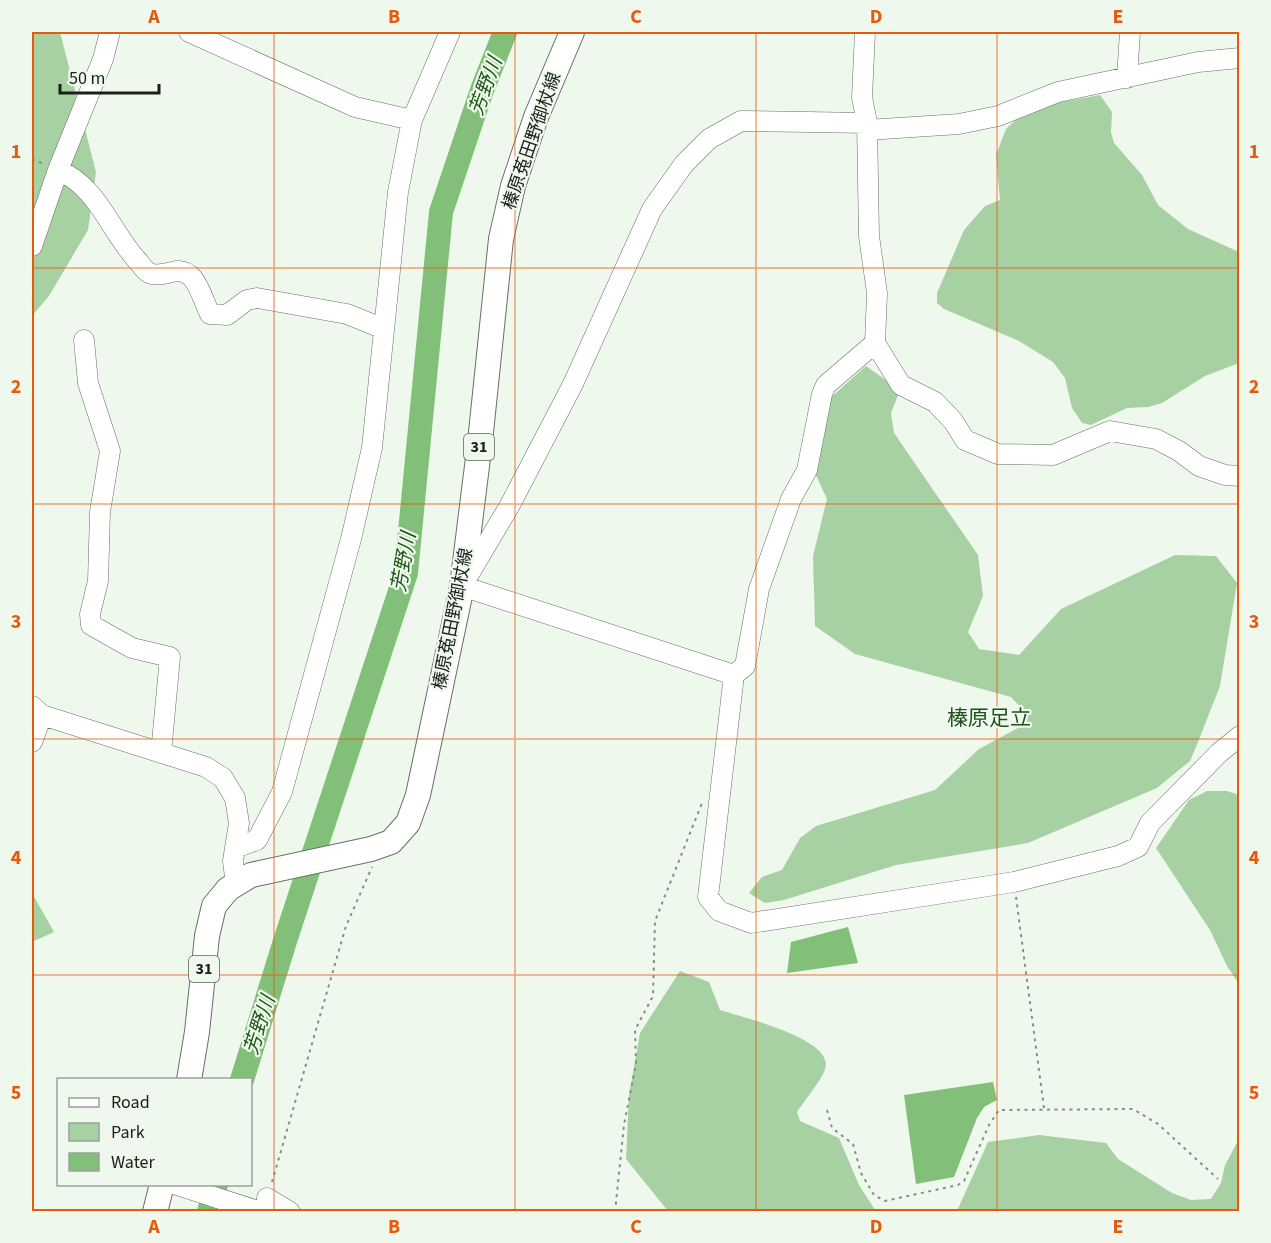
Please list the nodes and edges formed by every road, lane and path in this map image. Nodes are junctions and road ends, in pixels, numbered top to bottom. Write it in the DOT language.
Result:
graph roads {
  1 [pos="110,32"];
  2 [pos="189,32"];
  3 [pos="450,32"];
  4 [pos="572,32"];
  5 [pos="866,32"];
  6 [pos="1130,32"];
  7 [pos="1239,58"];
  8 [pos="1127,78"];
  9 [pos="412,120"];
  10 [pos="867,126"];
  11 [pos="58,170"];
  12 [pos="32,246"];
  13 [pos="384,329"];
  14 [pos="84,340"];
  15 [pos="875,343"];
  16 [pos="1239,476"];
  17 [pos="462,586"];
  18 [pos="734,675"];
  19 [pos="37,711"];
  20 [pos="1239,736"];
  21 [pos="32,742"];
  22 [pos="161,753"];
  23 [pos="704,799"];
  24 [pos="376,847"];
  25 [pos="235,848"];
  26 [pos="243,880"];
  27 [pos="1014,882"];
  28 [pos="189,1078"];
  29 [pos="1044,1108"];
  30 [pos="827,1110"];
  31 [pos="1218,1179"];
  32 [pos="172,1186"];
  33 [pos="178,1186"];
  34 [pos="264,1205"];
  35 [pos="155,1212"];
  36 [pos="290,1212"];
  37 [pos="615,1212"];
  1 -- 11 [label="street"];
  2 -- 9 [label="street"];
  3 -- 9 [label="street"];
  4 -- 17 [label="main road, 榛原菟田野御杖線 / 31"];
  5 -- 10 [label="street"];
  6 -- 8 [label="street"];
  7 -- 8 [label="street"];
  8 -- 10 [label="street"];
  9 -- 13 [label="street"];
  10 -- 15 [label="street"];
  10 -- 17 [label="street"];
  11 -- 12 [label="street"];
  11 -- 13 [label="street"];
  13 -- 25 [label="street"];
  14 -- 22 [label="street"];
  15 -- 16 [label="street"];
  15 -- 18 [label="street"];
  17 -- 18 [label="street"];
  17 -- 24 [label="main road, 榛原菟田野御杖線 / 31"];
  18 -- 27 [label="street"];
  19 -- 21 [label="street"];
  19 -- 22 [label="street"];
  20 -- 27 [label="street"];
  22 -- 25 [label="street"];
  23 -- 37 [label="path"];
  24 -- 26 [label="main road, 榛原菟田野御杖線 / 31"];
  24 -- 34 [label="path"];
  25 -- 26 [label="street"];
  26 -- 28 [label="main road, 31"];
  27 -- 29 [label="path"];
  29 -- 30 [label="path"];
  29 -- 31 [label="path"];
  32 -- 35 [label="main road"];
  33 -- 34 [label="street"];
  34 -- 36 [label="street"];
}
